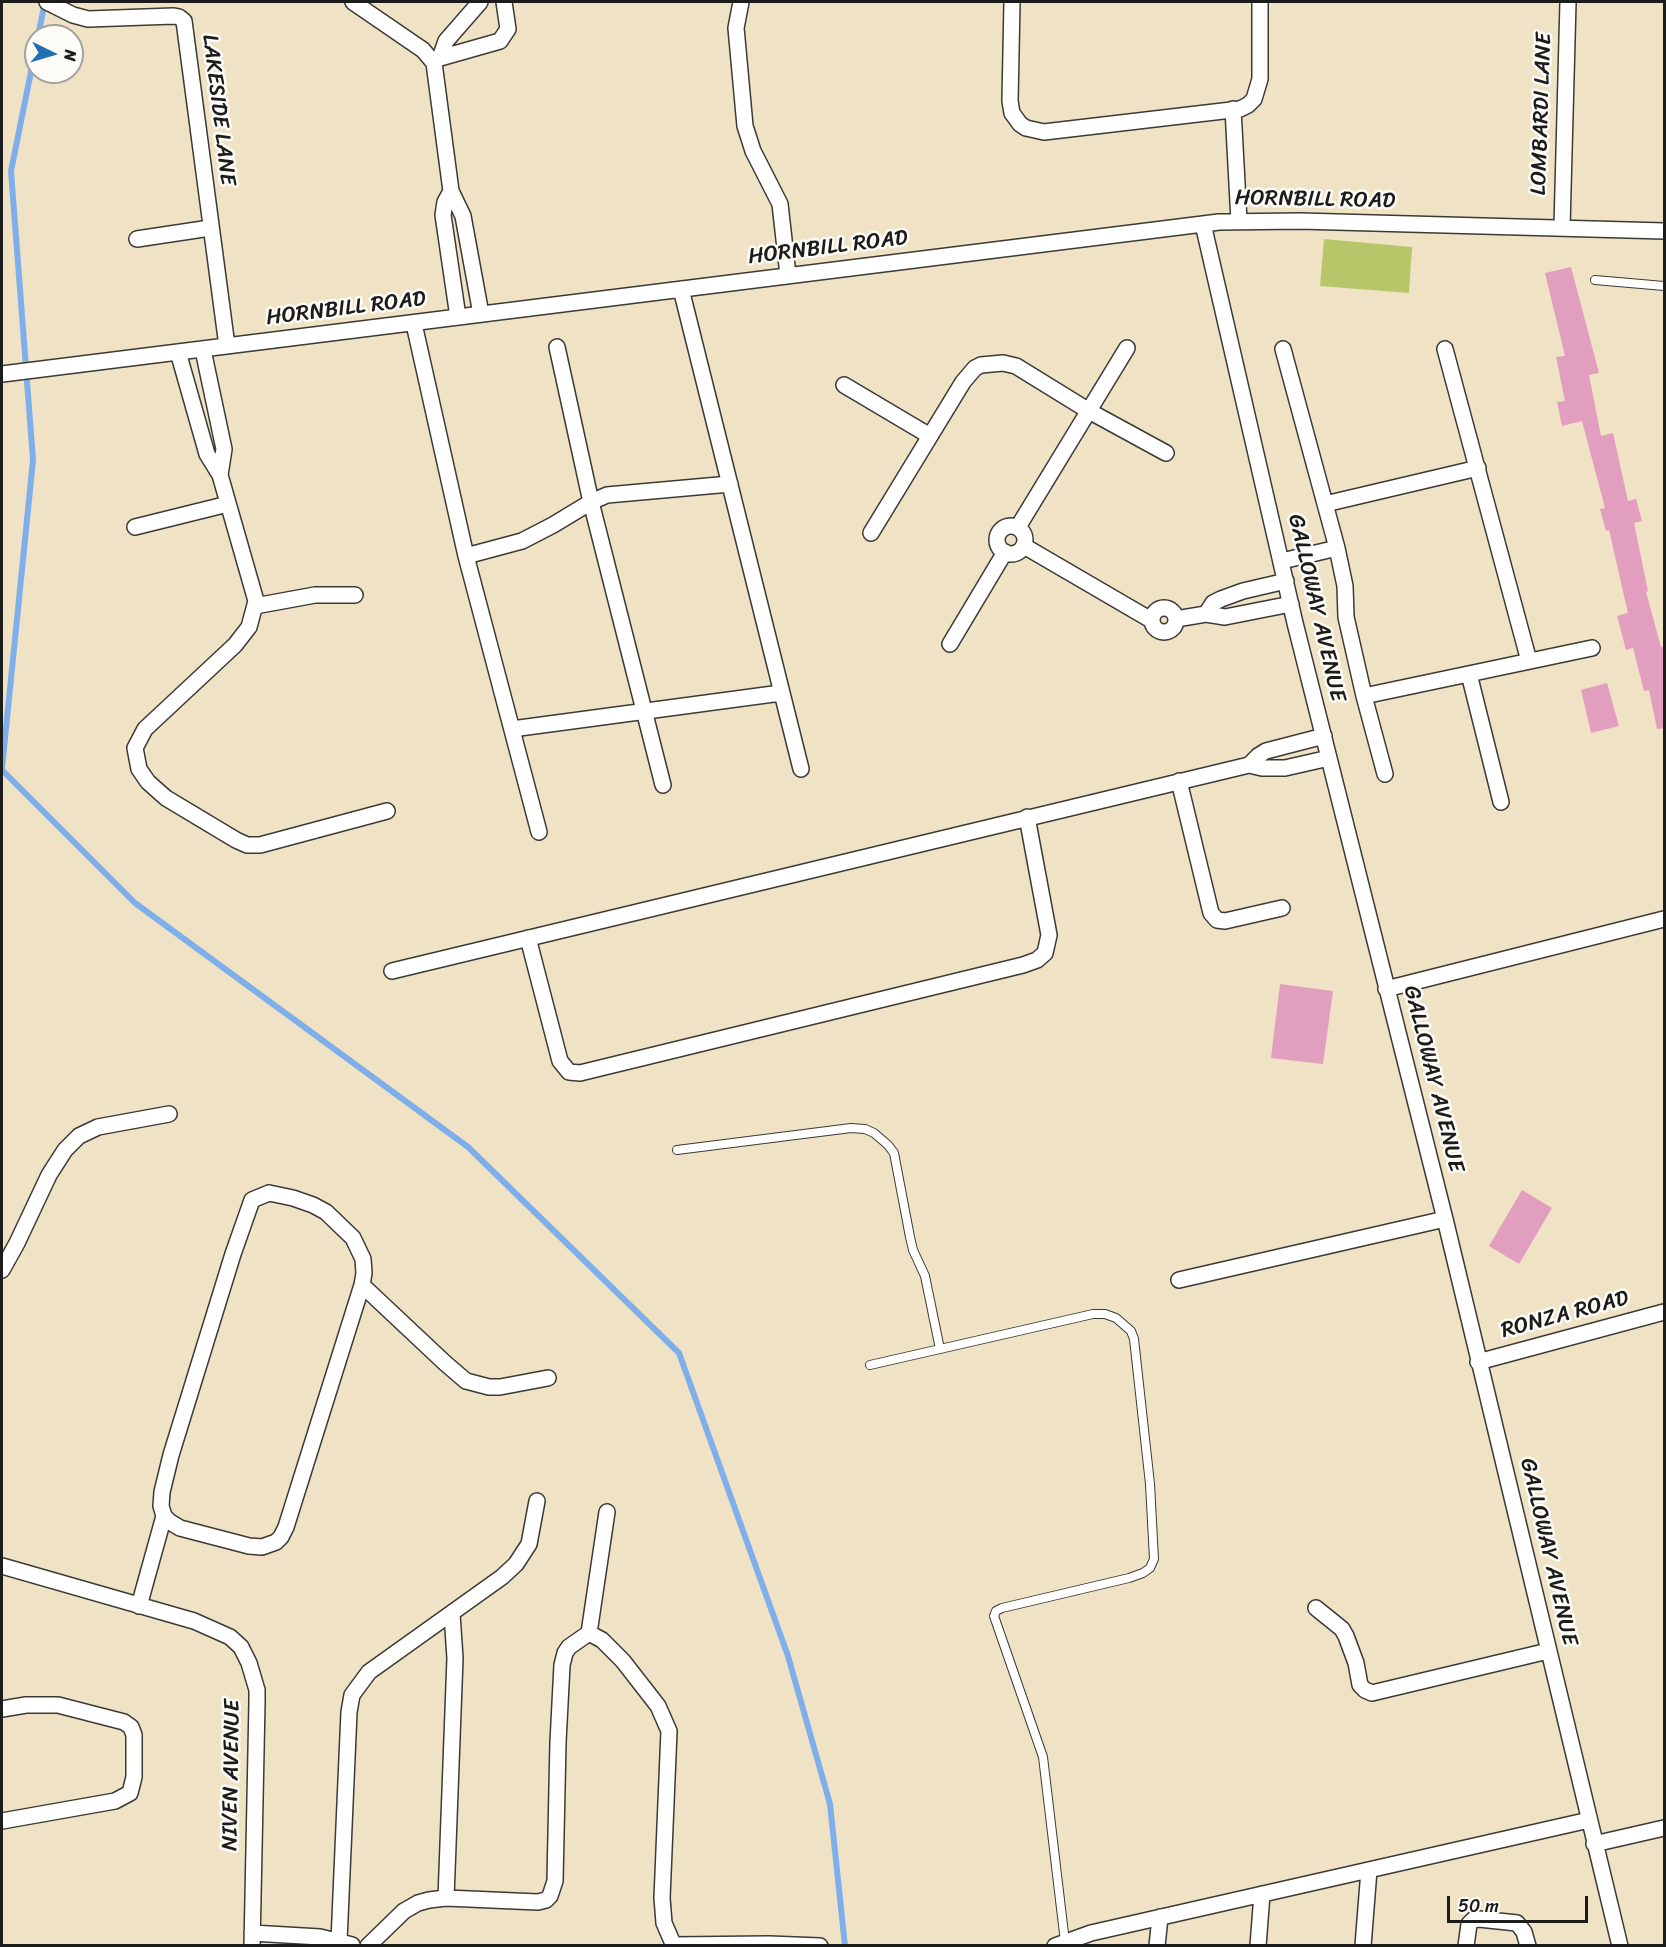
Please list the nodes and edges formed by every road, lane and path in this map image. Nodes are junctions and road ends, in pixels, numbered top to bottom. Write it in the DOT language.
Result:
graph roads {
  1 [pos="47,2"];
  2 [pos="353,2"];
  3 [pos="480,2"];
  4 [pos="504,2"];
  5 [pos="741,2"];
  6 [pos="1012,2"];
  7 [pos="1260,2"];
  8 [pos="1568,2"];
  9 [pos="437,59"];
  10 [pos="1233,109"];
  11 [pos="451,191"];
  12 [pos="1239,221"];
  13 [pos="1203,224"];
  14 [pos="1562,227"];
  15 [pos="210,228"];
  16 [pos="1665,231"];
  17 [pos="137,239"];
  18 [pos="788,275"];
  19 [pos="1595,280"];
  20 [pos="1665,286"];
  21 [pos="681,289"];
  22 [pos="481,314"];
  23 [pos="458,317"];
  24 [pos="414,324"];
  25 [pos="226,346"];
  26 [pos="557,347"];
  27 [pos="1126,348"];
  28 [pos="1284,349"];
  29 [pos="1445,349"];
  30 [pos="203,350"];
  31 [pos="178,352"];
  32 [pos="2,374"];
  33 [pos="844,386"];
  34 [pos="1089,411"];
  35 [pos="930,436"];
  36 [pos="1166,453"];
  37 [pos="1478,468"];
  38 [pos="220,475"];
  39 [pos="730,484"];
  40 [pos="591,502"];
  41 [pos="228,504"];
  42 [pos="1325,504"];
  43 [pos="135,527"];
  44 [pos="1018,527"];
  45 [pos="871,533"];
  46 [pos="1024,546"];
  47 [pos="1336,548"];
  48 [pos="1005,552"];
  49 [pos="466,556"];
  50 [pos="1282,561"];
  51 [pos="1286,581"];
  52 [pos="355,595"];
  53 [pos="1291,604"];
  54 [pos="255,606"];
  55 [pos="1206,614"];
  56 [pos="950,644"];
  57 [pos="1592,648"];
  58 [pos="1529,661"];
  59 [pos="1469,674"];
  60 [pos="781,693"];
  61 [pos="1364,696"];
  62 [pos="643,712"];
  63 [pos="512,729"];
  64 [pos="1324,736"];
  65 [pos="1329,758"];
  66 [pos="1249,765"];
  67 [pos="801,769"];
  68 [pos="1385,774"];
  69 [pos="1179,781"];
  70 [pos="663,784"];
  71 [pos="1501,802"];
  72 [pos="387,811"];
  73 [pos="1027,817"];
  74 [pos="539,832"];
  75 [pos="1282,908"];
  76 [pos="1665,919"];
  77 [pos="528,938"];
  78 [pos="392,971"];
  79 [pos="1386,989"];
  80 [pos="169,1114"];
  81 [pos="677,1150"];
  82 [pos="1445,1219"];
  83 [pos="2,1270"];
  84 [pos="1179,1280"];
  85 [pos="362,1285"];
  86 [pos="1665,1312"];
  87 [pos="940,1349"];
  88 [pos="1478,1362"];
  89 [pos="870,1365"];
  90 [pos="548,1378"];
  91 [pos="537,1502"];
  92 [pos="607,1512"];
  93 [pos="164,1516"];
  94 [pos="2,1566"];
  95 [pos="139,1606"];
  96 [pos="1316,1608"];
  97 [pos="452,1614"];
  98 [pos="589,1633"];
  99 [pos="1548,1651"];
  100 [pos="2,1709"];
  101 [pos="1589,1820"];
  102 [pos="2,1821"];
  103 [pos="1665,1828"];
  104 [pos="1594,1844"];
  105 [pos="1369,1869"];
  106 [pos="1262,1894"];
  107 [pos="446,1898"];
  108 [pos="1160,1917"];
  109 [pos="252,1939"];
  110 [pos="347,1944"];
  111 [pos="1060,1944"];
  112 [pos="674,1945"];
  113 [pos="368,1946"];
  114 [pos="820,1946"];
  115 [pos="1156,1946"];
  116 [pos="1258,1946"];
  117 [pos="1363,1946"];
  118 [pos="1466,1946"];
  119 [pos="1528,1946"];
  120 [pos="1620,1946"];
  1 -- 15 [label="street, LAKESIDE LANE"];
  2 -- 9 [label="street"];
  3 -- 9 [label="street"];
  4 -- 9 [label="street"];
  5 -- 18 [label="street"];
  6 -- 10 [label="street"];
  7 -- 10 [label="street"];
  8 -- 14 [label="street, LOMBARDI LANE"];
  9 -- 11 [label="street"];
  10 -- 12 [label="street"];
  11 -- 22 [label="street"];
  11 -- 23 [label="street"];
  12 -- 13 [label="street, HORNBILL ROAD"];
  12 -- 14 [label="street, HORNBILL ROAD"];
  13 -- 18 [label="street, HORNBILL ROAD"];
  13 -- 50 [label="street, GALLOWAY AVENUE"];
  14 -- 16 [label="street, HORNBILL ROAD"];
  15 -- 17 [label="street"];
  15 -- 25 [label="street, LAKESIDE LANE"];
  18 -- 21 [label="street, HORNBILL ROAD"];
  19 -- 20 [label="lane"];
  21 -- 22 [label="street, HORNBILL ROAD"];
  21 -- 39 [label="street"];
  22 -- 23 [label="street, HORNBILL ROAD"];
  23 -- 24 [label="street, HORNBILL ROAD"];
  24 -- 25 [label="street, HORNBILL ROAD"];
  24 -- 49 [label="street"];
  25 -- 30 [label="street, HORNBILL ROAD"];
  26 -- 40 [label="street"];
  27 -- 34 [label="street"];
  28 -- 42 [label="street"];
  29 -- 37 [label="street"];
  30 -- 31 [label="street, HORNBILL ROAD"];
  30 -- 38 [label="street"];
  31 -- 32 [label="street, HORNBILL ROAD"];
  31 -- 38 [label="street"];
  33 -- 35 [label="street"];
  34 -- 35 [label="street"];
  34 -- 36 [label="street"];
  34 -- 44 [label="street"];
  35 -- 45 [label="street"];
  37 -- 42 [label="street"];
  37 -- 58 [label="street"];
  38 -- 41 [label="street"];
  39 -- 40 [label="street"];
  39 -- 60 [label="street"];
  40 -- 49 [label="street"];
  40 -- 62 [label="street"];
  41 -- 43 [label="street"];
  41 -- 54 [label="street"];
  42 -- 47 [label="street"];
  44 -- 46 [label="street"];
  44 -- 48 [label="street"];
  46 -- 48 [label="street"];
  46 -- 55 [label="street"];
  47 -- 50 [label="street"];
  47 -- 61 [label="street"];
  48 -- 56 [label="street"];
  49 -- 63 [label="street"];
  50 -- 51 [label="street, GALLOWAY AVENUE"];
  51 -- 53 [label="street, GALLOWAY AVENUE"];
  51 -- 55 [label="street"];
  52 -- 54 [label="street"];
  53 -- 55 [label="street"];
  53 -- 64 [label="street, GALLOWAY AVENUE"];
  54 -- 72 [label="street"];
  57 -- 58 [label="street"];
  58 -- 59 [label="street"];
  59 -- 61 [label="street"];
  59 -- 71 [label="street"];
  60 -- 62 [label="street"];
  60 -- 67 [label="street"];
  61 -- 68 [label="street"];
  62 -- 63 [label="street"];
  62 -- 70 [label="street"];
  63 -- 74 [label="street"];
  64 -- 65 [label="street, GALLOWAY AVENUE"];
  64 -- 66 [label="street"];
  65 -- 66 [label="street"];
  65 -- 79 [label="street, GALLOWAY AVENUE"];
  66 -- 69 [label="street"];
  69 -- 73 [label="street"];
  69 -- 75 [label="street"];
  73 -- 77 [label="street"];
  73 -- 77 [label="street"];
  76 -- 79 [label="street"];
  77 -- 78 [label="street"];
  79 -- 82 [label="street, GALLOWAY AVENUE"];
  80 -- 83 [label="street"];
  81 -- 87 [label="lane"];
  82 -- 84 [label="street"];
  82 -- 88 [label="street, GALLOWAY AVENUE"];
  85 -- 90 [label="street"];
  85 -- 93 [label="street"];
  85 -- 93 [label="street"];
  86 -- 88 [label="street, RONZA ROAD"];
  87 -- 89 [label="lane"];
  87 -- 111 [label="lane"];
  88 -- 99 [label="street, GALLOWAY AVENUE"];
  91 -- 97 [label="street"];
  92 -- 98 [label="street"];
  93 -- 95 [label="street"];
  94 -- 95 [label="street, NIVEN AVENUE"];
  95 -- 109 [label="street, NIVEN AVENUE"];
  96 -- 99 [label="street"];
  97 -- 107 [label="street"];
  97 -- 110 [label="street"];
  98 -- 107 [label="street"];
  98 -- 112 [label="street"];
  99 -- 101 [label="street, GALLOWAY AVENUE"];
  100 -- 102 [label="street"];
  101 -- 104 [label="street, GALLOWAY AVENUE"];
  101 -- 105 [label="street"];
  103 -- 104 [label="street"];
  104 -- 120 [label="street, GALLOWAY AVENUE"];
  105 -- 106 [label="street"];
  105 -- 117 [label="street"];
  106 -- 108 [label="street"];
  106 -- 116 [label="street"];
  107 -- 113 [label="street"];
  108 -- 111 [label="street"];
  108 -- 115 [label="street"];
  109 -- 110 [label="street"];
  110 -- 113 [label="street"];
  112 -- 114 [label="street"];
  118 -- 119 [label="street"];
}
